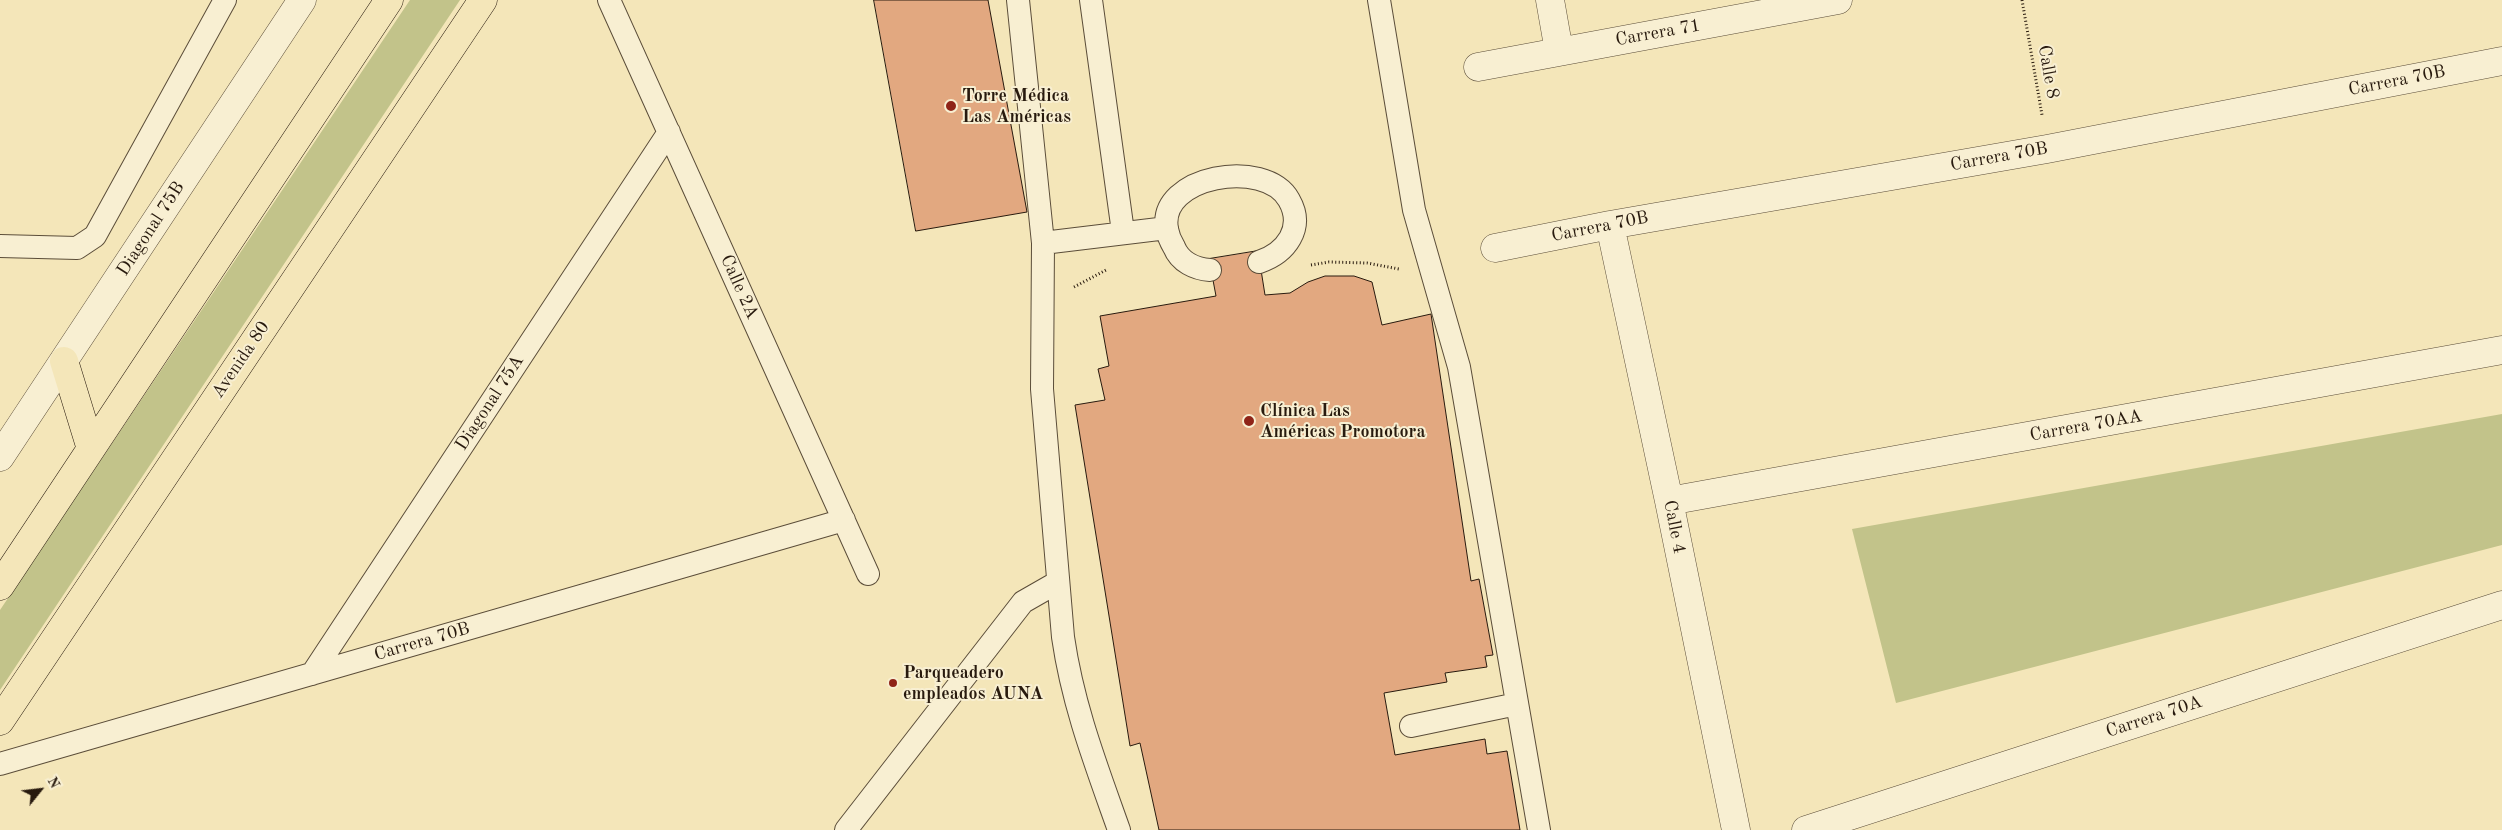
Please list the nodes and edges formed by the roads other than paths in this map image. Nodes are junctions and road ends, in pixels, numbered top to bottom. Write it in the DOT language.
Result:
graph roads {
  1 [pos="225,0"];
  2 [pos="302,0"];
  3 [pos="389,0"];
  4 [pos="483,0"];
  5 [pos="609,0"];
  6 [pos="1018,0"];
  7 [pos="1091,0"];
  8 [pos="1380,0"];
  9 [pos="1550,0"];
  10 [pos="1838,0"];
  11 [pos="1559,52"];
  12 [pos="2502,61"];
  13 [pos="1478,67"];
  14 [pos="669,132"];
  15 [pos="1610,225"];
  16 [pos="1167,228"];
  17 [pos="1123,232"];
  18 [pos="1043,243"];
  19 [pos="0,246"];
  20 [pos="1495,248"];
  21 [pos="1259,262"];
  22 [pos="1210,270"];
  23 [pos="2502,350"];
  24 [pos="64,361"];
  25 [pos="91,449"];
  26 [pos="0,457"];
  27 [pos="1669,501"];
  28 [pos="844,520"];
  29 [pos="868,574"];
  30 [pos="1058,582"];
  31 [pos="0,586"];
  32 [pos="2502,604"];
  33 [pos="312,674"];
  34 [pos="1517,704"];
  35 [pos="0,721"];
  36 [pos="1411,726"];
  37 [pos="0,764"];
  38 [pos="846,830"];
  39 [pos="1119,830"];
  40 [pos="1539,830"];
  41 [pos="1736,830"];
  42 [pos="1806,830"];
  1 -- 19 [label="lane"];
  2 -- 24 [label="street, Diagonal 75B"];
  3 -- 25 [label="main road"];
  4 -- 35 [label="main road, Avenida 80"];
  5 -- 14 [label="lane, Calle 2A"];
  6 -- 18 [label="lane"];
  7 -- 17 [label="lane"];
  8 -- 34 [label="lane"];
  9 -- 11 [label="street"];
  10 -- 11 [label="street, Carrera 71"];
  11 -- 13 [label="street, Carrera 71"];
  12 -- 15 [label="street, Carrera 70B"];
  14 -- 28 [label="lane, Calle 2A"];
  14 -- 33 [label="lane, Diagonal 75A"];
  15 -- 20 [label="street, Carrera 70B"];
  15 -- 27 [label="street, Calle 4"];
  16 -- 17 [label="lane"];
  16 -- 21 [label="lane"];
  16 -- 22 [label="lane"];
  17 -- 18 [label="lane"];
  18 -- 30 [label="lane"];
  23 -- 27 [label="street, Carrera 70AA"];
  24 -- 25 [label="main road"];
  24 -- 26 [label="street, Diagonal 75B"];
  25 -- 31 [label="main road"];
  27 -- 41 [label="street, Calle 4"];
  28 -- 29 [label="lane, Calle 2A"];
  28 -- 33 [label="lane, Carrera 70B"];
  30 -- 38 [label="lane"];
  30 -- 39 [label="lane"];
  32 -- 42 [label="street, Carrera 70A"];
  33 -- 37 [label="lane, Carrera 70B"];
  34 -- 36 [label="lane"];
  34 -- 40 [label="lane"];
}
